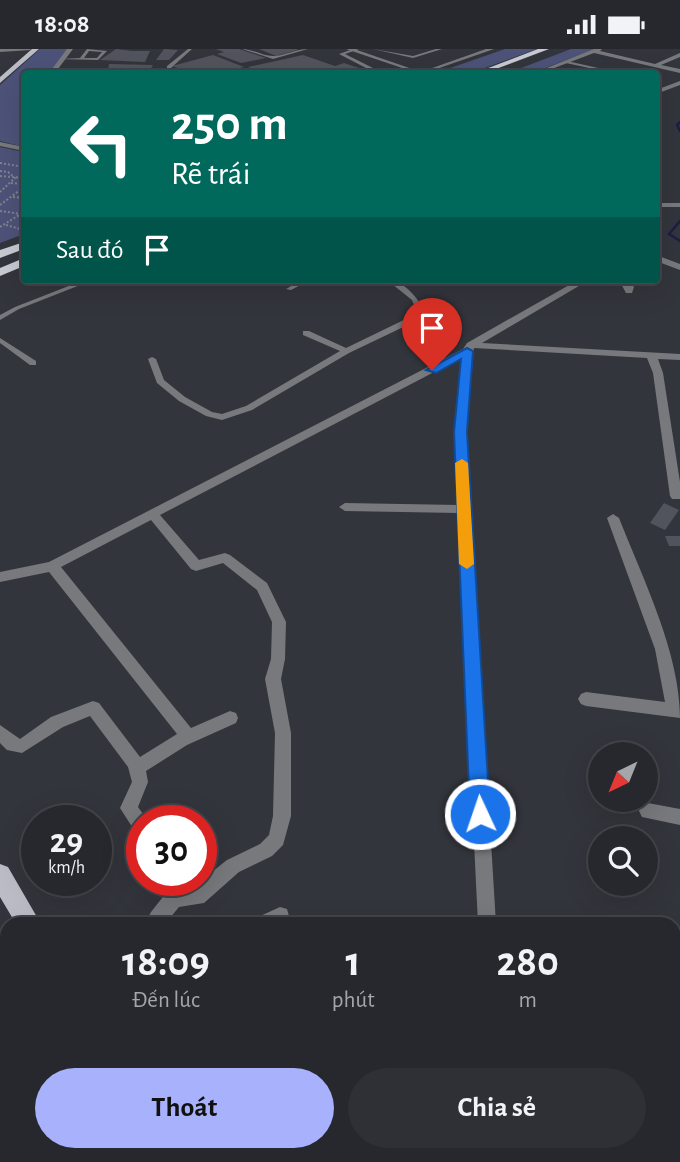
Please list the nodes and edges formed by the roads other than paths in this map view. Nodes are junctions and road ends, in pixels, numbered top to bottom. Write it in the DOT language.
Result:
graph roads {
  1 [pos="31,49"];
  2 [pos="70,49"];
  3 [pos="190,49"];
  4 [pos="244,49"];
  5 [pos="306,49"];
  6 [pos="353,49"];
  7 [pos="375,49"];
  8 [pos="440,49"];
  9 [pos="491,49"];
  10 [pos="0,50"];
  11 [pos="597,50"];
  12 [pos="548,51"];
  13 [pos="680,54"];
  14 [pos="61,59"];
  15 [pos="80,59"];
  16 [pos="567,62"];
  17 [pos="659,64"];
  18 [pos="169,67"];
  19 [pos="549,69"];
  20 [pos="54,70"];
  21 [pos="370,70"];
  22 [pos="412,70"];
  23 [pos="430,70"];
  24 [pos="489,70"];
  25 [pos="502,70"];
  26 [pos="546,70"];
  27 [pos="554,70"];
  28 [pos="603,70"];
  29 [pos="680,71"];
  30 [pos="0,74"];
  31 [pos="0,81"];
  32 [pos="680,83"];
  33 [pos="660,90"];
  34 [pos="0,144"];
  35 [pos="21,148"];
  36 [pos="660,205"];
  37 [pos="680,205"];
  38 [pos="21,239"];
  39 [pos="21,246"];
  40 [pos="0,247"];
  41 [pos="0,254"];
  42 [pos="21,254"];
  43 [pos="660,260"];
  44 [pos="0,262"];
  45 [pos="21,264"];
  46 [pos="680,267"];
  47 [pos="0,272"];
  48 [pos="80,284"];
  49 [pos="299,284"];
  50 [pos="395,284"];
  51 [pos="578,284"];
  52 [pos="627,284"];
  53 [pos="289,289"];
  54 [pos="629,291"];
  55 [pos="0,319"];
  56 [pos="306,333"];
  57 [pos="0,340"];
  58 [pos="469,348"];
  59 [pos="346,351"];
  60 [pos="651,355"];
  61 [pos="680,357"];
  62 [pos="152,359"];
  63 [pos="33,363"];
  64 [pos="676,496"];
  65 [pos="345,507"];
  66 [pos="464,509"];
  67 [pos="153,515"];
  68 [pos="613,518"];
  69 [pos="52,566"];
  70 [pos="0,576"];
  71 [pos="586,699"];
  72 [pos="678,711"];
  73 [pos="230,718"];
  74 [pos="0,732"];
  75 [pos="188,736"];
  76 [pos="137,768"];
  77 [pos="130,805"];
  78 [pos="653,812"];
  79 [pos="680,817"];
  80 [pos="0,875"];
  81 [pos="217,879"];
  82 [pos="171,896"];
  83 [pos="25,917"];
  84 [pos="158,917"];
  85 [pos="486,917"];
  1 -- 10 [label="street"];
  1 -- 30 [label="main road"];
  1 -- 31 [label="main road"];
  2 -- 14 [label="street"];
  3 -- 18 [label="lane"];
  4 -- 5 [label="lane"];
  6 -- 21 [label="lane"];
  6 -- 22 [label="street"];
  7 -- 8 [label="lane"];
  9 -- 23 [label="street"];
  11 -- 16 [label="street"];
  11 -- 17 [label="street"];
  12 -- 24 [label="highway"];
  12 -- 25 [label="highway"];
  13 -- 17 [label="street"];
  14 -- 15 [label="lane"];
  14 -- 20 [label="street"];
  15 -- 15 [label="lane"];
  16 -- 19 [label="street"];
  16 -- 28 [label="lane"];
  17 -- 29 [label="street"];
  19 -- 26 [label="street"];
  19 -- 27 [label="lane"];
  32 -- 33 [label="street"];
  34 -- 35 [label="street"];
  36 -- 37 [label="street"];
  38 -- 40 [label="highway"];
  39 -- 41 [label="highway"];
  42 -- 44 [label="highway"];
  43 -- 46 [label="street"];
  45 -- 47 [label="highway"];
  48 -- 55 [label="lane"];
  49 -- 53 [label="lane"];
  50 -- 59 [label="lane"];
  51 -- 58 [label="street"];
  52 -- 54 [label="street"];
  56 -- 59 [label="lane"];
  57 -- 63 [label="lane"];
  58 -- 60 [label="street"];
  58 -- 66 [label="street"];
  58 -- 67 [label="street"];
  59 -- 62 [label="lane"];
  60 -- 61 [label="street"];
  60 -- 64 [label="street"];
  65 -- 66 [label="street"];
  66 -- 85 [label="street"];
  67 -- 69 [label="street"];
  67 -- 81 [label="street"];
  68 -- 72 [label="street"];
  69 -- 70 [label="street"];
  69 -- 75 [label="street"];
  71 -- 72 [label="street"];
  73 -- 75 [label="street"];
  74 -- 76 [label="street"];
  75 -- 76 [label="street"];
  76 -- 77 [label="street"];
  78 -- 79 [label="street"];
  80 -- 83 [label="main road"];
  82 -- 84 [label="street"];
}
